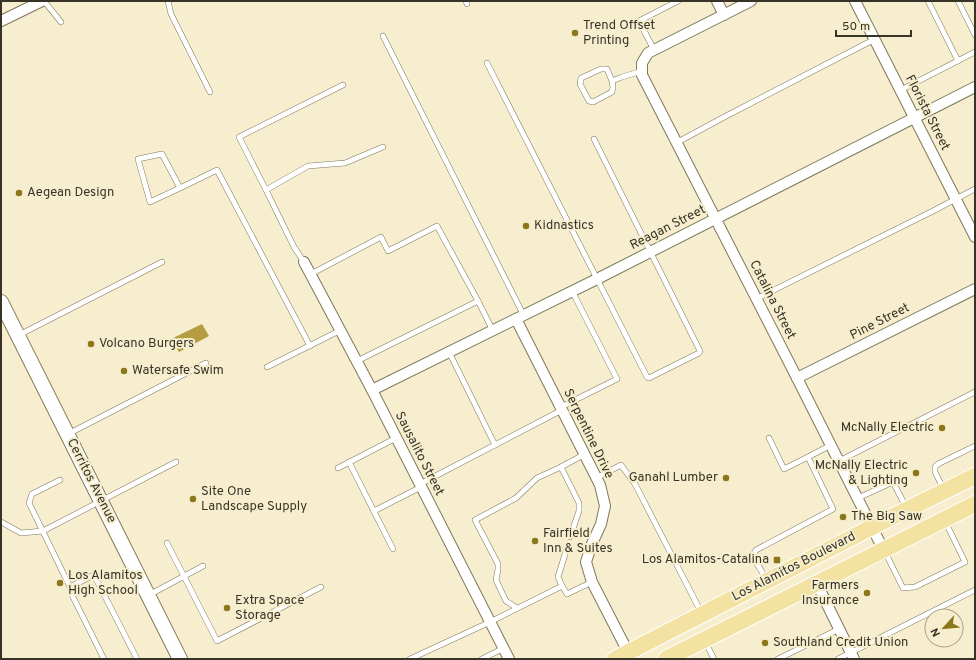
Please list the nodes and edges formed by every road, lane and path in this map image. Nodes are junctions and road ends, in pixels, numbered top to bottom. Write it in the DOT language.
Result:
graph roads {
  1 [pos="43,1"];
  2 [pos="168,1"];
  3 [pos="678,1"];
  4 [pos="717,1"];
  5 [pos="751,1"];
  6 [pos="856,1"];
  7 [pos="928,1"];
  8 [pos="958,1"];
  9 [pos="27,4"];
  10 [pos="724,15"];
  11 [pos="1,21"];
  12 [pos="61,22"];
  13 [pos="975,35"];
  14 [pos="383,36"];
  15 [pos="875,40"];
  16 [pos="654,50"];
  17 [pos="975,52"];
  18 [pos="958,61"];
  19 [pos="487,63"];
  20 [pos="642,67"];
  21 [pos="612,81"];
  22 [pos="343,85"];
  23 [pos="975,87"];
  24 [pos="901,90"];
  25 [pos="210,92"];
  26 [pos="915,118"];
  27 [pos="594,139"];
  28 [pos="676,143"];
  29 [pos="383,147"];
  30 [pos="180,188"];
  31 [pos="975,189"];
  32 [pos="266,190"];
  33 [pos="956,199"];
  34 [pos="716,219"];
  35 [pos="975,237"];
  36 [pos="651,252"];
  37 [pos="162,262"];
  38 [pos="304,262"];
  39 [pos="311,274"];
  40 [pos="597,279"];
  41 [pos="975,289"];
  42 [pos="572,291"];
  43 [pos="756,299"];
  44 [pos="478,301"];
  45 [pos="1,302"];
  46 [pos="520,318"];
  47 [pos="341,330"];
  48 [pos="492,331"];
  49 [pos="18,335"];
  50 [pos="310,346"];
  51 [pos="449,352"];
  52 [pos="357,361"];
  53 [pos="206,363"];
  54 [pos="267,367"];
  55 [pos="797,378"];
  56 [pos="372,390"];
  57 [pos="975,392"];
  58 [pos="562,408"];
  59 [pos="67,434"];
  60 [pos="396,438"];
  61 [pos="769,438"];
  62 [pos="496,445"];
  63 [pos="831,445"];
  64 [pos="975,446"];
  65 [pos="585,454"];
  66 [pos="808,457"];
  67 [pos="839,461"];
  68 [pos="176,462"];
  69 [pos="349,462"];
  70 [pos="561,467"];
  71 [pos="338,468"];
  72 [pos="975,476"];
  73 [pos="596,478"];
  74 [pos="60,480"];
  75 [pos="420,485"];
  76 [pos="942,485"];
  77 [pos="858,498"];
  78 [pos="101,501"];
  79 [pos="975,504"];
  80 [pos="907,510"];
  81 [pos="374,511"];
  82 [pos="944,520"];
  83 [pos="1,522"];
  84 [pos="872,527"];
  85 [pos="43,531"];
  86 [pos="570,537"];
  87 [pos="167,543"];
  88 [pos="393,549"];
  89 [pos="883,550"];
  90 [pos="566,551"];
  91 [pos="203,566"];
  92 [pos="184,576"];
  93 [pos="767,580"];
  94 [pos="592,582"];
  95 [pos="817,584"];
  96 [pos="562,586"];
  97 [pos="70,587"];
  98 [pos="321,587"];
  99 [pos="975,590"];
  100 [pos="148,595"];
  101 [pos="517,608"];
  102 [pos="702,614"];
  103 [pos="490,622"];
  104 [pos="839,629"];
  105 [pos="705,640"];
  106 [pos="504,648"];
  107 [pos="621,655"];
  108 [pos="853,656"];
  109 [pos="104,659"];
  110 [pos="136,659"];
  111 [pos="180,659"];
  112 [pos="410,659"];
  113 [pos="482,659"];
  114 [pos="509,659"];
  115 [pos="666,659"];
  116 [pos="714,659"];
  117 [pos="778,659"];
  118 [pos="838,659"];
  1 -- 9 [label="street"];
  1 -- 12 [label="lane"];
  2 -- 25 [label="lane"];
  3 -- 16 [label="lane"];
  4 -- 10 [label="street"];
  5 -- 10 [label="street"];
  6 -- 15 [label="street, Florista Street"];
  7 -- 18 [label="lane"];
  8 -- 13 [label="lane"];
  9 -- 11 [label="street"];
  10 -- 16 [label="street"];
  14 -- 46 [label="lane"];
  15 -- 24 [label="street, Florista Street"];
  15 -- 28 [label="lane"];
  16 -- 20 [label="street"];
  17 -- 18 [label="lane"];
  18 -- 24 [label="lane"];
  19 -- 40 [label="lane"];
  20 -- 21 [label="lane"];
  20 -- 28 [label="street, Catalina Street"];
  21 -- 21 [label="lane"];
  22 -- 32 [label="lane"];
  23 -- 26 [label="street, Reagan Street"];
  24 -- 26 [label="street, Florista Street"];
  26 -- 33 [label="street, Florista Street"];
  26 -- 34 [label="street, Reagan Street"];
  27 -- 36 [label="lane"];
  28 -- 34 [label="street, Catalina Street"];
  29 -- 32 [label="lane"];
  30 -- 30 [label="lane"];
  30 -- 50 [label="lane"];
  31 -- 33 [label="lane"];
  32 -- 38 [label="lane"];
  33 -- 35 [label="street, Florista Street"];
  33 -- 43 [label="lane"];
  34 -- 36 [label="street, Reagan Street"];
  34 -- 43 [label="street, Catalina Street"];
  36 -- 40 [label="street, Reagan Street"];
  36 -- 40 [label="lane"];
  37 -- 49 [label="lane"];
  38 -- 39 [label="street, Sausalito Street"];
  39 -- 44 [label="lane"];
  39 -- 47 [label="street, Sausalito Street"];
  40 -- 42 [label="street, Reagan Street"];
  41 -- 55 [label="street, Pine Street"];
  42 -- 46 [label="street, Reagan Street"];
  42 -- 58 [label="lane"];
  43 -- 55 [label="street, Catalina Street"];
  44 -- 48 [label="lane"];
  44 -- 52 [label="lane"];
  45 -- 49 [label="main road, Cerritos Avenue"];
  46 -- 48 [label="street, Reagan Street"];
  46 -- 58 [label="street, Serpentine Drive"];
  47 -- 50 [label="lane"];
  47 -- 52 [label="street, Sausalito Street"];
  48 -- 51 [label="street, Reagan Street"];
  49 -- 59 [label="main road, Cerritos Avenue"];
  50 -- 54 [label="lane"];
  51 -- 56 [label="street, Reagan Street"];
  51 -- 62 [label="lane"];
  52 -- 56 [label="street, Sausalito Street"];
  53 -- 59 [label="lane"];
  55 -- 63 [label="street, Catalina Street"];
  56 -- 60 [label="street, Sausalito Street"];
  57 -- 67 [label="lane"];
  58 -- 62 [label="lane"];
  58 -- 65 [label="street, Serpentine Drive"];
  59 -- 78 [label="main road, Cerritos Avenue"];
  60 -- 69 [label="lane"];
  60 -- 75 [label="street, Sausalito Street"];
  61 -- 66 [label="lane"];
  62 -- 75 [label="lane"];
  63 -- 66 [label="lane"];
  63 -- 67 [label="street, Catalina Street"];
  64 -- 76 [label="lane"];
  65 -- 70 [label="lane"];
  65 -- 73 [label="street, Serpentine Drive"];
  66 -- 93 [label="lane"];
  67 -- 77 [label="street, Catalina Street"];
  68 -- 78 [label="lane"];
  69 -- 71 [label="lane"];
  69 -- 81 [label="lane"];
  70 -- 86 [label="lane"];
  70 -- 101 [label="lane"];
  72 -- 76 [label="main road, Los Alamitos Boulevard"];
  73 -- 94 [label="street, Serpentine Drive"];
  73 -- 102 [label="lane"];
  74 -- 85 [label="lane"];
  75 -- 81 [label="lane"];
  75 -- 103 [label="street, Sausalito Street"];
  76 -- 80 [label="main road, Los Alamitos Boulevard"];
  77 -- 80 [label="lane"];
  77 -- 84 [label="street, Catalina Street"];
  78 -- 85 [label="lane"];
  78 -- 100 [label="main road, Cerritos Avenue"];
  79 -- 82 [label="main road, Los Alamitos Boulevard"];
  80 -- 84 [label="main road, Los Alamitos Boulevard"];
  81 -- 88 [label="lane"];
  82 -- 89 [label="main road, Los Alamitos Boulevard"];
  82 -- 89 [label="lane"];
  83 -- 85 [label="lane"];
  84 -- 89 [label="street, Catalina Street"];
  84 -- 93 [label="main road, Los Alamitos Boulevard"];
  85 -- 97 [label="lane"];
  87 -- 92 [label="lane"];
  89 -- 95 [label="main road, Los Alamitos Boulevard"];
  90 -- 96 [label="lane"];
  91 -- 92 [label="lane"];
  92 -- 98 [label="lane"];
  92 -- 100 [label="lane"];
  93 -- 102 [label="main road, Los Alamitos Boulevard"];
  94 -- 96 [label="lane"];
  94 -- 107 [label="street, Serpentine Drive"];
  95 -- 104 [label="street"];
  95 -- 105 [label="main road, Los Alamitos Boulevard"];
  96 -- 101 [label="lane"];
  97 -- 109 [label="lane"];
  97 -- 110 [label="lane"];
  99 -- 108 [label="lane"];
  100 -- 111 [label="main road, Cerritos Avenue"];
  101 -- 103 [label="lane"];
  102 -- 107 [label="main road, Los Alamitos Boulevard"];
  103 -- 106 [label="street, Sausalito Street"];
  103 -- 112 [label="lane"];
  104 -- 108 [label="street"];
  104 -- 117 [label="lane"];
  105 -- 115 [label="main road, Los Alamitos Boulevard"];
  105 -- 116 [label="lane"];
  106 -- 113 [label="lane"];
  106 -- 114 [label="street, Sausalito Street"];
  108 -- 118 [label="lane"];
}
